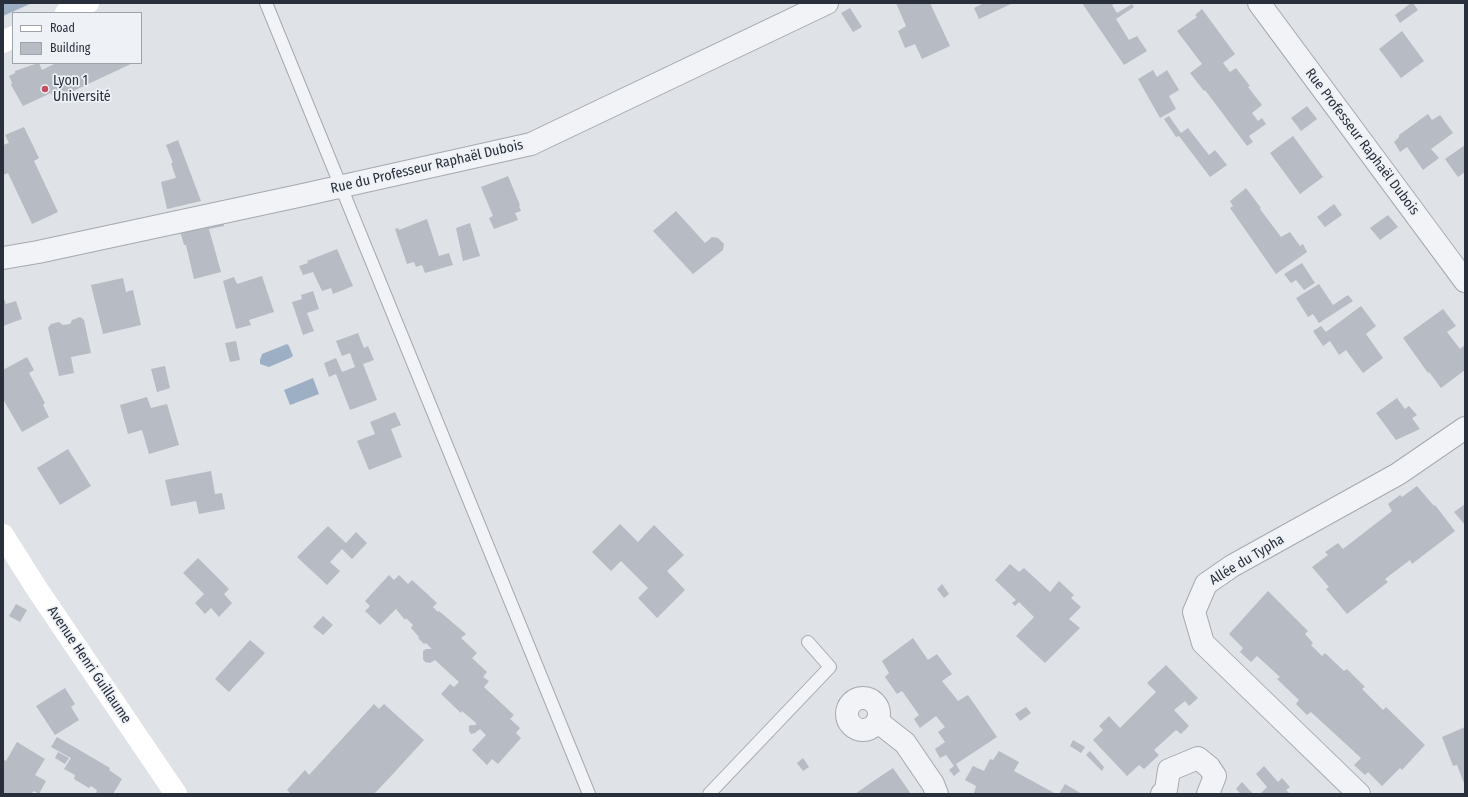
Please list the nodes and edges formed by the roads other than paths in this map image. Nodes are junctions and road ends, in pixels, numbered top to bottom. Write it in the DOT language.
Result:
graph roads {
  1 [pos="88,3"];
  2 [pos="266,3"];
  3 [pos="827,3"];
  4 [pos="1259,3"];
  5 [pos="68,12"];
  6 [pos="12,38"];
  7 [pos="3,42"];
  8 [pos="342,187"];
  9 [pos="3,258"];
  10 [pos="1465,281"];
  11 [pos="1465,428"];
  12 [pos="3,535"];
  13 [pos="808,642"];
  14 [pos="877,721"];
  15 [pos="1166,793"];
  16 [pos="176,794"];
  17 [pos="589,794"];
  18 [pos="708,794"];
  19 [pos="937,794"];
  20 [pos="1208,794"];
  21 [pos="1359,794"];
  1 -- 5 [label="street"];
  2 -- 8 [label="lane"];
  3 -- 8 [label="street, Rue du Professeur Raphaël Dubois"];
  4 -- 10 [label="street, Rue Professeur Raphaël Dubois"];
  6 -- 7 [label="street"];
  8 -- 9 [label="street, Rue du Professeur Raphaël Dubois"];
  8 -- 17 [label="lane"];
  11 -- 21 [label="street, Allée du Typha"];
  12 -- 16 [label="street, Avenue Henri Guillaume"];
  13 -- 18 [label="lane"];
  14 -- 19 [label="street"];
  15 -- 20 [label="street"];
}
